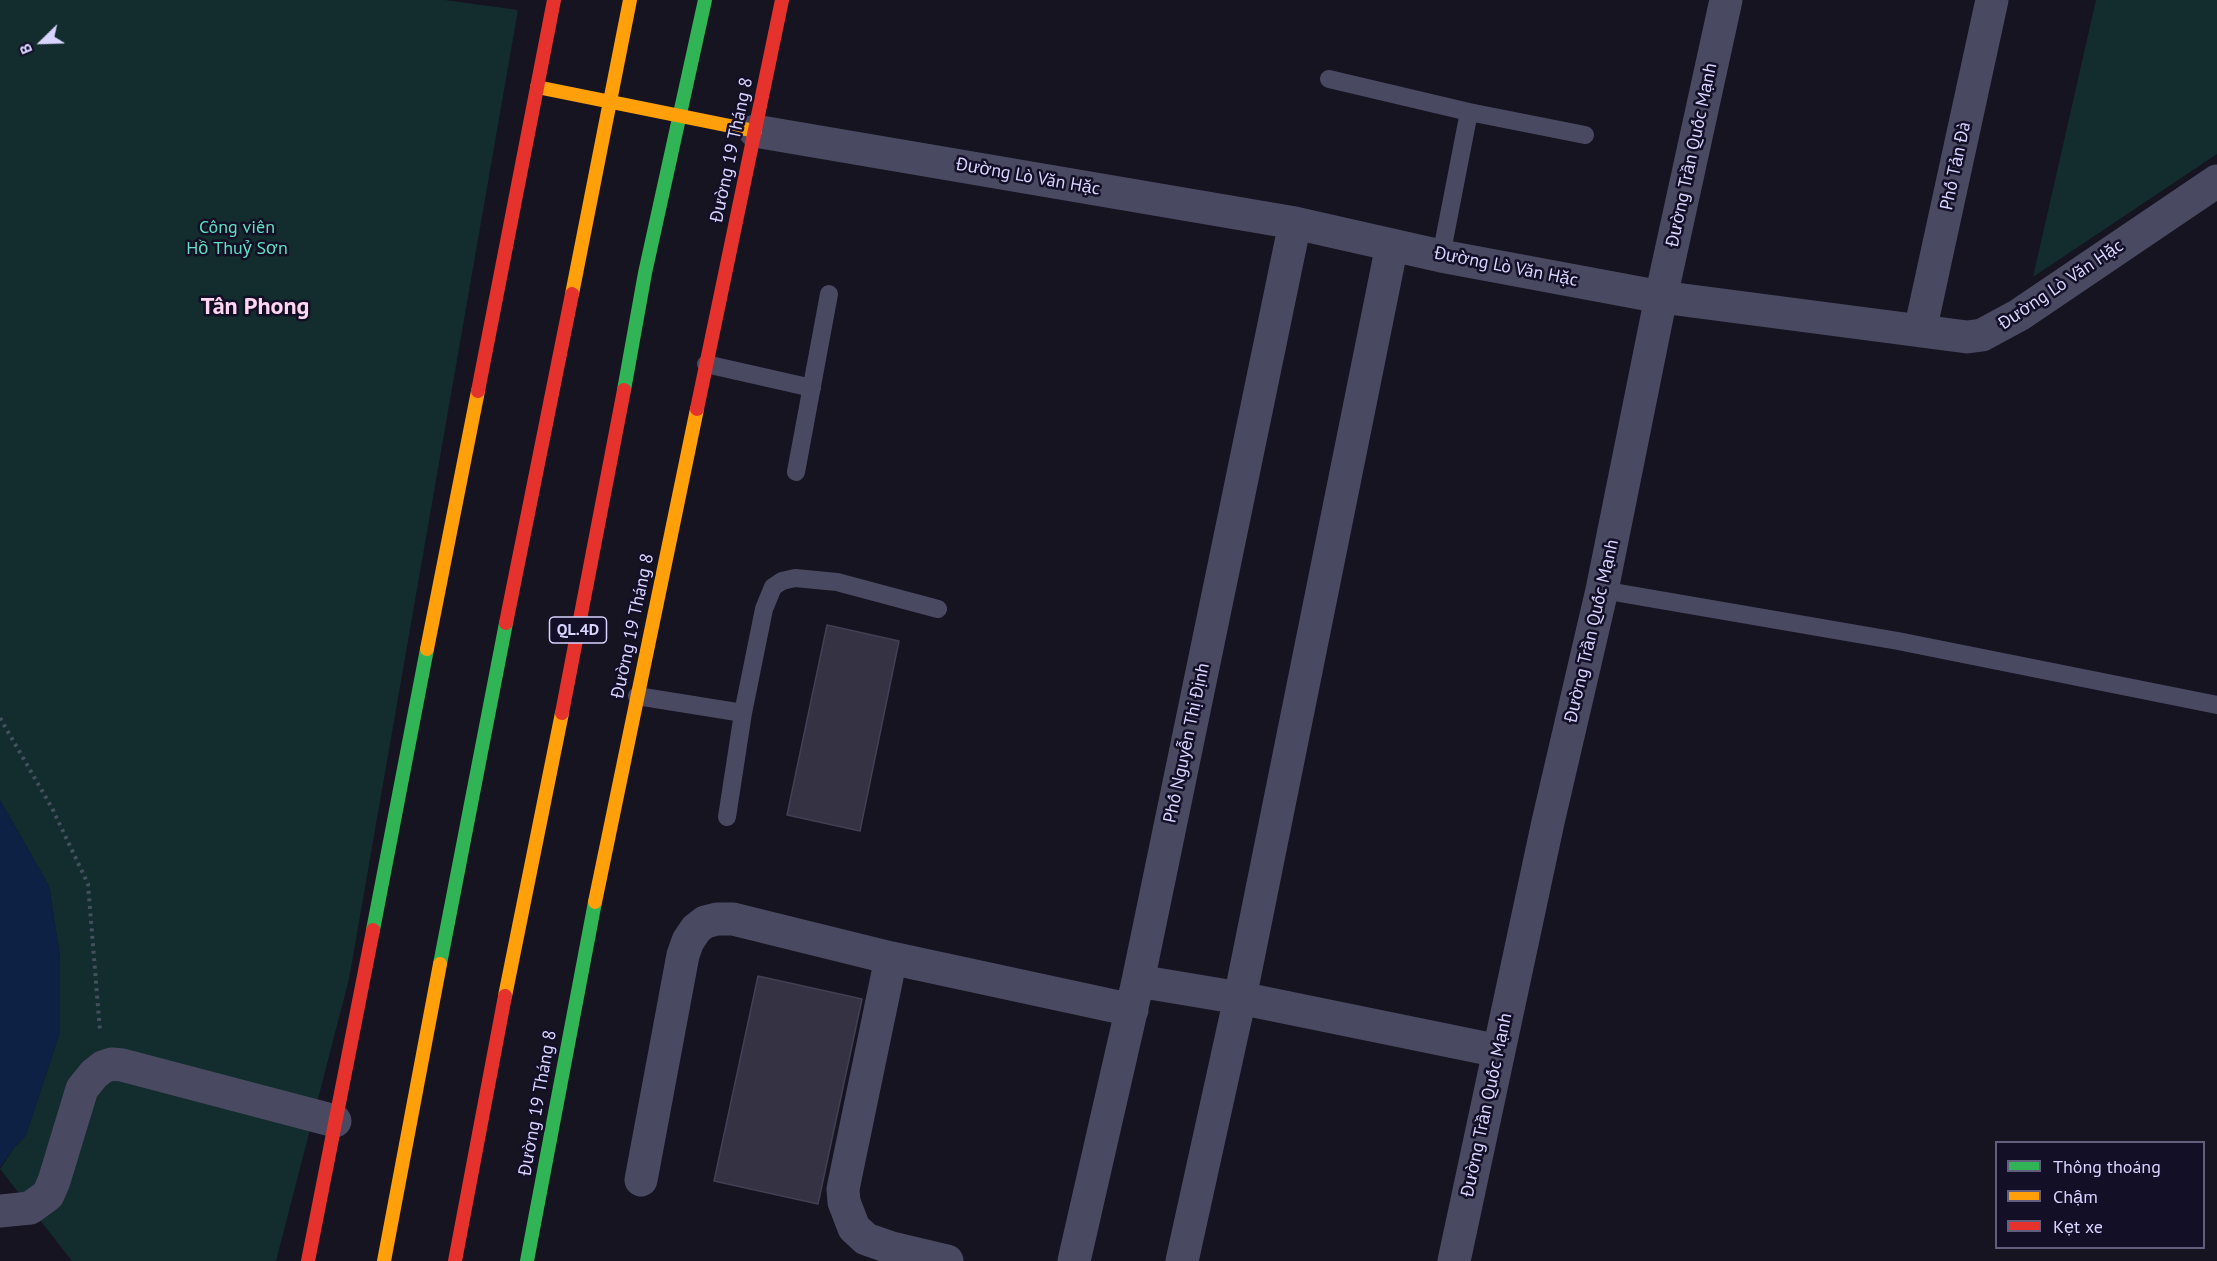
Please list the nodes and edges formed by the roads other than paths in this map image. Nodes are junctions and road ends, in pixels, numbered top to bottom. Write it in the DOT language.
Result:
graph roads {
  1 [pos="554,0"];
  2 [pos="630,0"];
  3 [pos="705,0"];
  4 [pos="782,0"];
  5 [pos="1726,0"];
  6 [pos="1992,0"];
  7 [pos="1329,79"];
  8 [pos="537,87"];
  9 [pos="610,102"];
  10 [pos="1469,112"];
  11 [pos="681,117"];
  12 [pos="755,131"];
  13 [pos="1585,135"];
  14 [pos="2217,181"];
  15 [pos="1295,223"];
  16 [pos="1392,245"];
  17 [pos="1441,256"];
  18 [pos="829,294"];
  19 [pos="1661,297"];
  20 [pos="1920,331"];
  21 [pos="706,364"];
  22 [pos="812,388"];
  23 [pos="796,472"];
  24 [pos="1602,590"];
  25 [pos="938,609"];
  26 [pos="637,696"];
  27 [pos="2217,705"];
  28 [pos="743,713"];
  29 [pos="727,816"];
  30 [pos="891,958"];
  31 [pos="1135,995"];
  32 [pos="1240,998"];
  33 [pos="1499,1051"];
  34 [pos="335,1121"];
  35 [pos="640,1180"];
  36 [pos="0,1211"];
  37 [pos="308,1261"];
  38 [pos="384,1261"];
  39 [pos="455,1261"];
  40 [pos="527,1261"];
  41 [pos="948,1261"];
  42 [pos="1074,1261"];
  43 [pos="1182,1261"];
  44 [pos="1454,1261"];
  1 -- 8 [label="main road"];
  2 -- 9 [label="main road"];
  3 -- 11 [label="main road, QL.4D"];
  4 -- 12 [label="main road, Đường 19 Tháng 8"];
  5 -- 19 [label="street, Đường Trần Quốc Mạnh"];
  6 -- 20 [label="street, Phố Tản Đà"];
  7 -- 10 [label="lane"];
  8 -- 9 [label="main road"];
  8 -- 34 [label="main road"];
  9 -- 11 [label="main road"];
  9 -- 38 [label="main road"];
  10 -- 13 [label="lane"];
  10 -- 17 [label="lane"];
  11 -- 12 [label="main road"];
  11 -- 39 [label="main road, QL.4D"];
  12 -- 15 [label="street, Đường Lò Văn Hặc"];
  12 -- 21 [label="main road, Đường 19 Tháng 8"];
  14 -- 20 [label="street, Đường Lò Văn Hặc"];
  15 -- 16 [label="street, Đường Lò Văn Hặc"];
  15 -- 31 [label="street, Phố Nguyễn Thị Định"];
  16 -- 17 [label="street, Đường Lò Văn Hặc"];
  16 -- 32 [label="street"];
  17 -- 19 [label="street, Đường Lò Văn Hặc"];
  18 -- 22 [label="lane"];
  19 -- 20 [label="street, Đường Lò Văn Hặc"];
  19 -- 24 [label="street, Đường Trần Quốc Mạnh"];
  21 -- 22 [label="lane"];
  21 -- 26 [label="main road, Đường 19 Tháng 8"];
  22 -- 23 [label="lane"];
  24 -- 27 [label="lane"];
  24 -- 33 [label="street, Đường Trần Quốc Mạnh"];
  25 -- 28 [label="lane"];
  26 -- 28 [label="lane"];
  26 -- 40 [label="main road, Đường 19 Tháng 8"];
  28 -- 29 [label="lane"];
  30 -- 31 [label="street"];
  30 -- 35 [label="street"];
  30 -- 41 [label="street"];
  31 -- 32 [label="street"];
  31 -- 42 [label="street, Phố Nguyễn Thị Định"];
  32 -- 33 [label="street"];
  32 -- 43 [label="street"];
  33 -- 44 [label="street, Đường Trần Quốc Mạnh"];
  34 -- 36 [label="street"];
  34 -- 37 [label="main road"];
}
